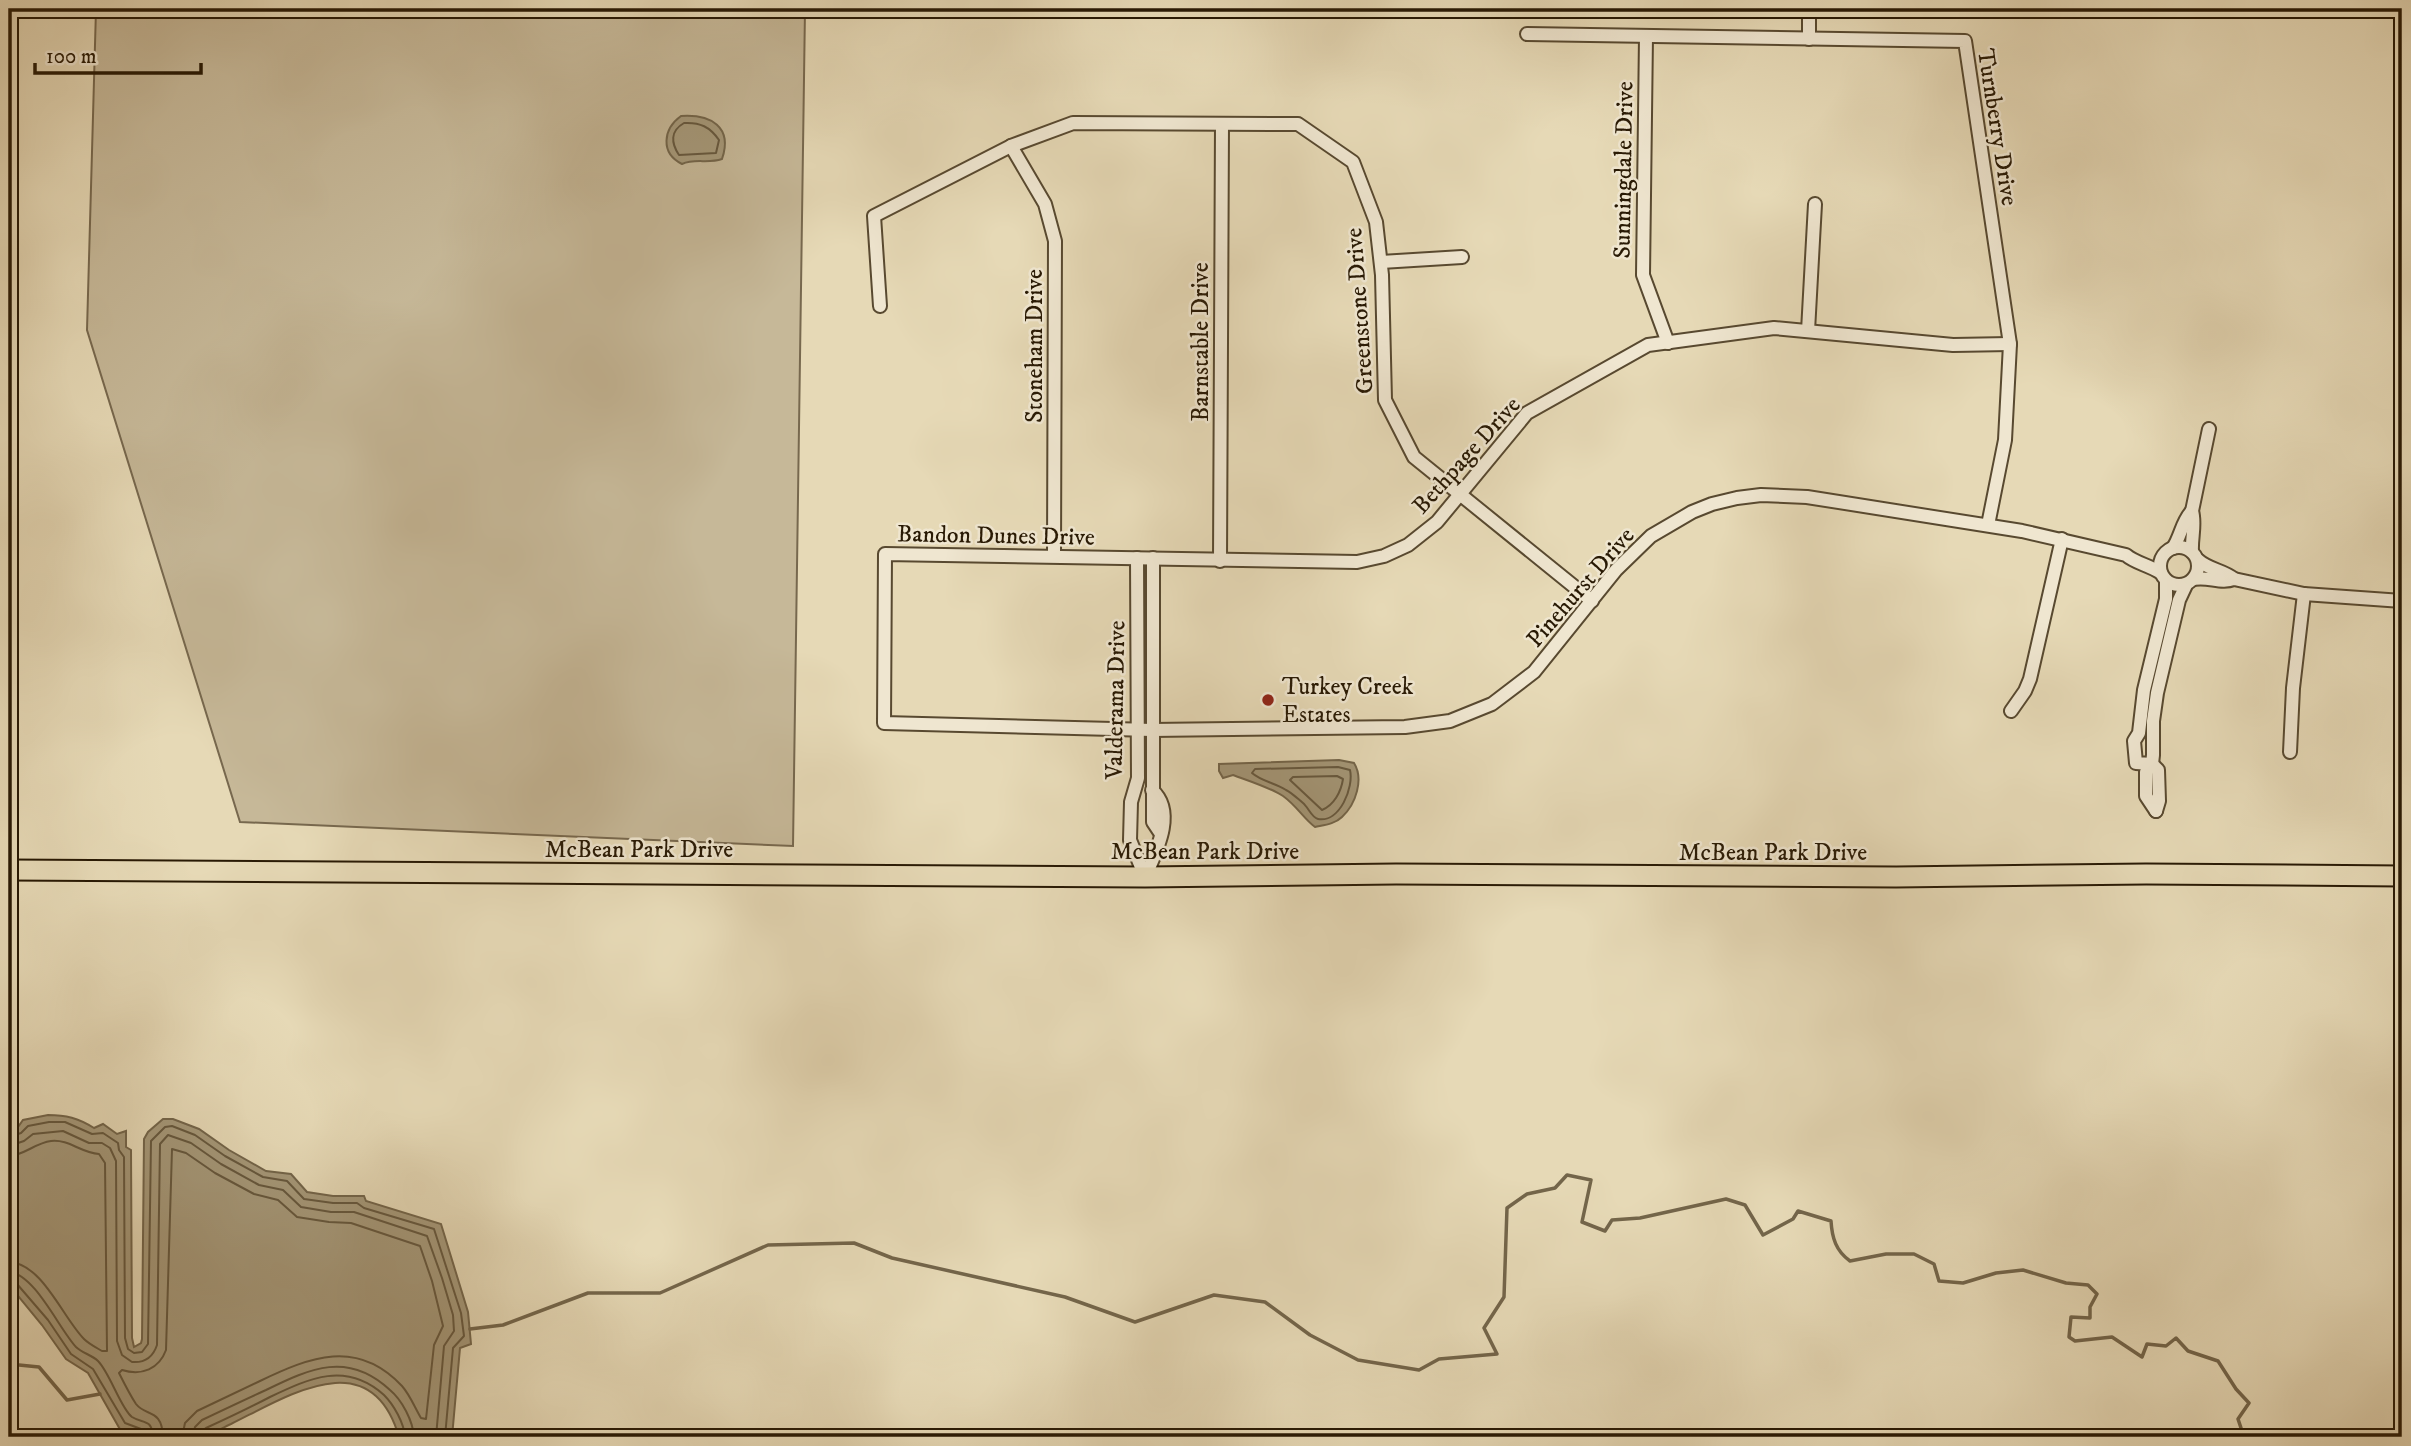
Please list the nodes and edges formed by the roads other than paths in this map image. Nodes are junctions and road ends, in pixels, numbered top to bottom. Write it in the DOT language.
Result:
graph roads {
  1 [pos="1810,9"];
  2 [pos="1527,34"];
  3 [pos="1646,36"];
  4 [pos="1810,39"];
  5 [pos="1222,124"];
  6 [pos="1011,146"];
  7 [pos="1815,204"];
  8 [pos="1462,257"];
  9 [pos="1381,262"];
  10 [pos="880,306"];
  11 [pos="1808,331"];
  12 [pos="1668,342"];
  13 [pos="2010,344"];
  14 [pos="2209,429"];
  15 [pos="1461,495"];
  16 [pos="2192,511"];
  17 [pos="1988,526"];
  18 [pos="2062,539"];
  19 [pos="2168,551"];
  20 [pos="2126,555"];
  21 [pos="1054,556"];
  22 [pos="2195,556"];
  23 [pos="1137,558"];
  24 [pos="1153,558"];
  25 [pos="1220,561"];
  26 [pos="2164,577"];
  27 [pos="2234,579"];
  28 [pos="2190,582"];
  29 [pos="2304,594"];
  30 [pos="1592,601"];
  31 [pos="2402,601"];
  32 [pos="2011,710"];
  33 [pos="1145,730"];
  34 [pos="2290,752"];
  35 [pos="2152,764"];
  36 [pos="1135,790"];
  37 [pos="1153,790"];
  38 [pos="2156,811"];
  39 [pos="9,870"];
  40 [pos="2402,876"];
  41 [pos="1145,877"];
  1 -- 4 [label="street"];
  2 -- 3 [label="street, Turnberry Drive"];
  3 -- 4 [label="street, Turnberry Drive"];
  3 -- 12 [label="street, Sunningdale Drive"];
  4 -- 13 [label="street, Turnberry Drive"];
  5 -- 6 [label="street, Greenstone Drive"];
  5 -- 9 [label="street, Greenstone Drive"];
  5 -- 25 [label="street, Barnstable Drive"];
  6 -- 10 [label="street, Greenstone Drive"];
  6 -- 21 [label="street, Stoneham Drive"];
  7 -- 11 [label="street"];
  8 -- 9 [label="street"];
  9 -- 15 [label="street, Greenstone Drive"];
  11 -- 12 [label="street, Bethpage Drive"];
  11 -- 13 [label="street, Bethpage Drive"];
  12 -- 15 [label="street, Bethpage Drive"];
  13 -- 17 [label="street, Turnberry Drive"];
  14 -- 16 [label="street"];
  15 -- 25 [label="street, Bethpage Drive"];
  15 -- 30 [label="street, Greenstone Drive"];
  16 -- 19 [label="street"];
  16 -- 22 [label="street"];
  17 -- 18 [label="street, Pinehurst Drive"];
  17 -- 30 [label="street, Pinehurst Drive"];
  18 -- 20 [label="street, Pinehurst Drive"];
  18 -- 32 [label="street"];
  19 -- 20 [label="street, Pinehurst Drive"];
  19 -- 22 [label="street"];
  19 -- 26 [label="street"];
  20 -- 26 [label="street, Pinehurst Drive"];
  21 -- 23 [label="street, Bandon Dunes Drive"];
  21 -- 33 [label="street, Bandon Dunes Drive"];
  22 -- 27 [label="street"];
  22 -- 28 [label="street"];
  23 -- 24 [label="street, Bandon Dunes Drive"];
  23 -- 33 [label="street, Valderama Drive"];
  24 -- 25 [label="street, Bethpage Drive"];
  24 -- 33 [label="street, Valderama Drive"];
  26 -- 28 [label="street"];
  26 -- 35 [label="street"];
  27 -- 28 [label="street"];
  27 -- 29 [label="street"];
  28 -- 35 [label="street"];
  29 -- 31 [label="street"];
  29 -- 34 [label="street"];
  30 -- 33 [label="street, Pinehurst Drive"];
  33 -- 36 [label="street, Valderama Drive"];
  33 -- 37 [label="street, Valderama Drive"];
  35 -- 38 [label="street"];
  36 -- 37 [label="street"];
  36 -- 41 [label="street, Valderama Drive"];
  37 -- 41 [label="street, Valderama Drive"];
  39 -- 41 [label="main road, McBean Park Drive"];
  40 -- 41 [label="main road, McBean Park Drive"];
}
